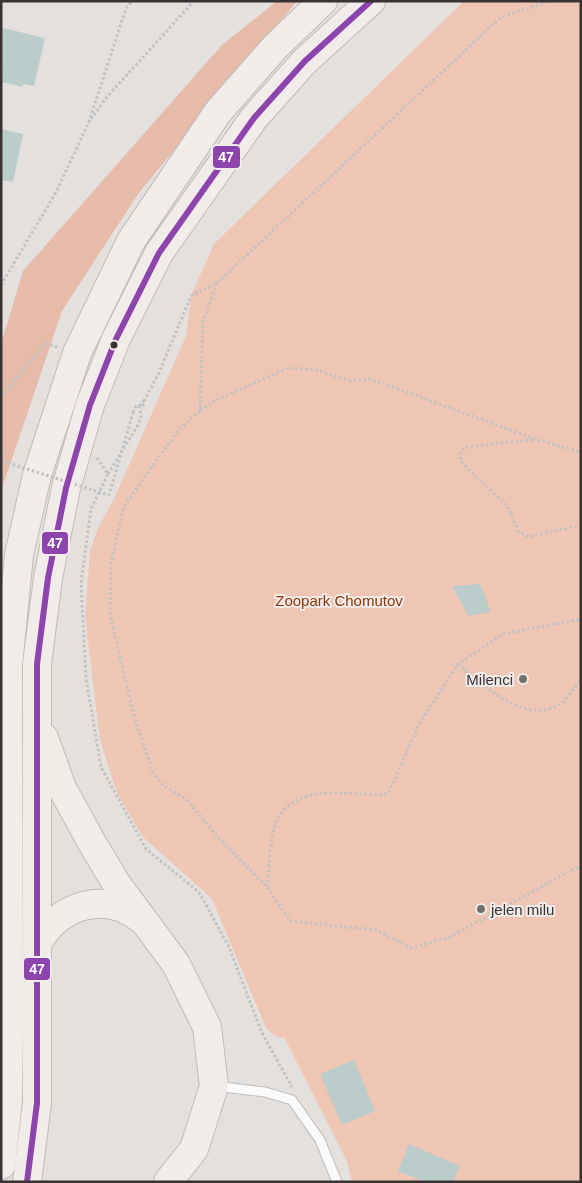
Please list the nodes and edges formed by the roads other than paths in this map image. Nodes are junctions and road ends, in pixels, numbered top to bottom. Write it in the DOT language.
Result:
graph roads {
  1 [pos="324,1"];
  2 [pos="371,1"];
  3 [pos="4,674"];
  4 [pos="36,717"];
  5 [pos="145,922"];
  6 [pos="5,940"];
  7 [pos="38,942"];
  8 [pos="214,1086"];
  9 [pos="1,1165"];
  10 [pos="27,1182"];
  11 [pos="168,1182"];
  12 [pos="338,1182"];
  1 -- 3 [label="highway"];
  2 -- 4 [label="highway"];
  3 -- 6 [label="highway"];
  4 -- 5 [label="highway"];
  4 -- 7 [label="highway"];
  5 -- 7 [label="highway"];
  5 -- 8 [label="highway"];
  6 -- 9 [label="highway"];
  7 -- 10 [label="highway"];
  8 -- 11 [label="highway"];
  8 -- 12 [label="lane"];
}
